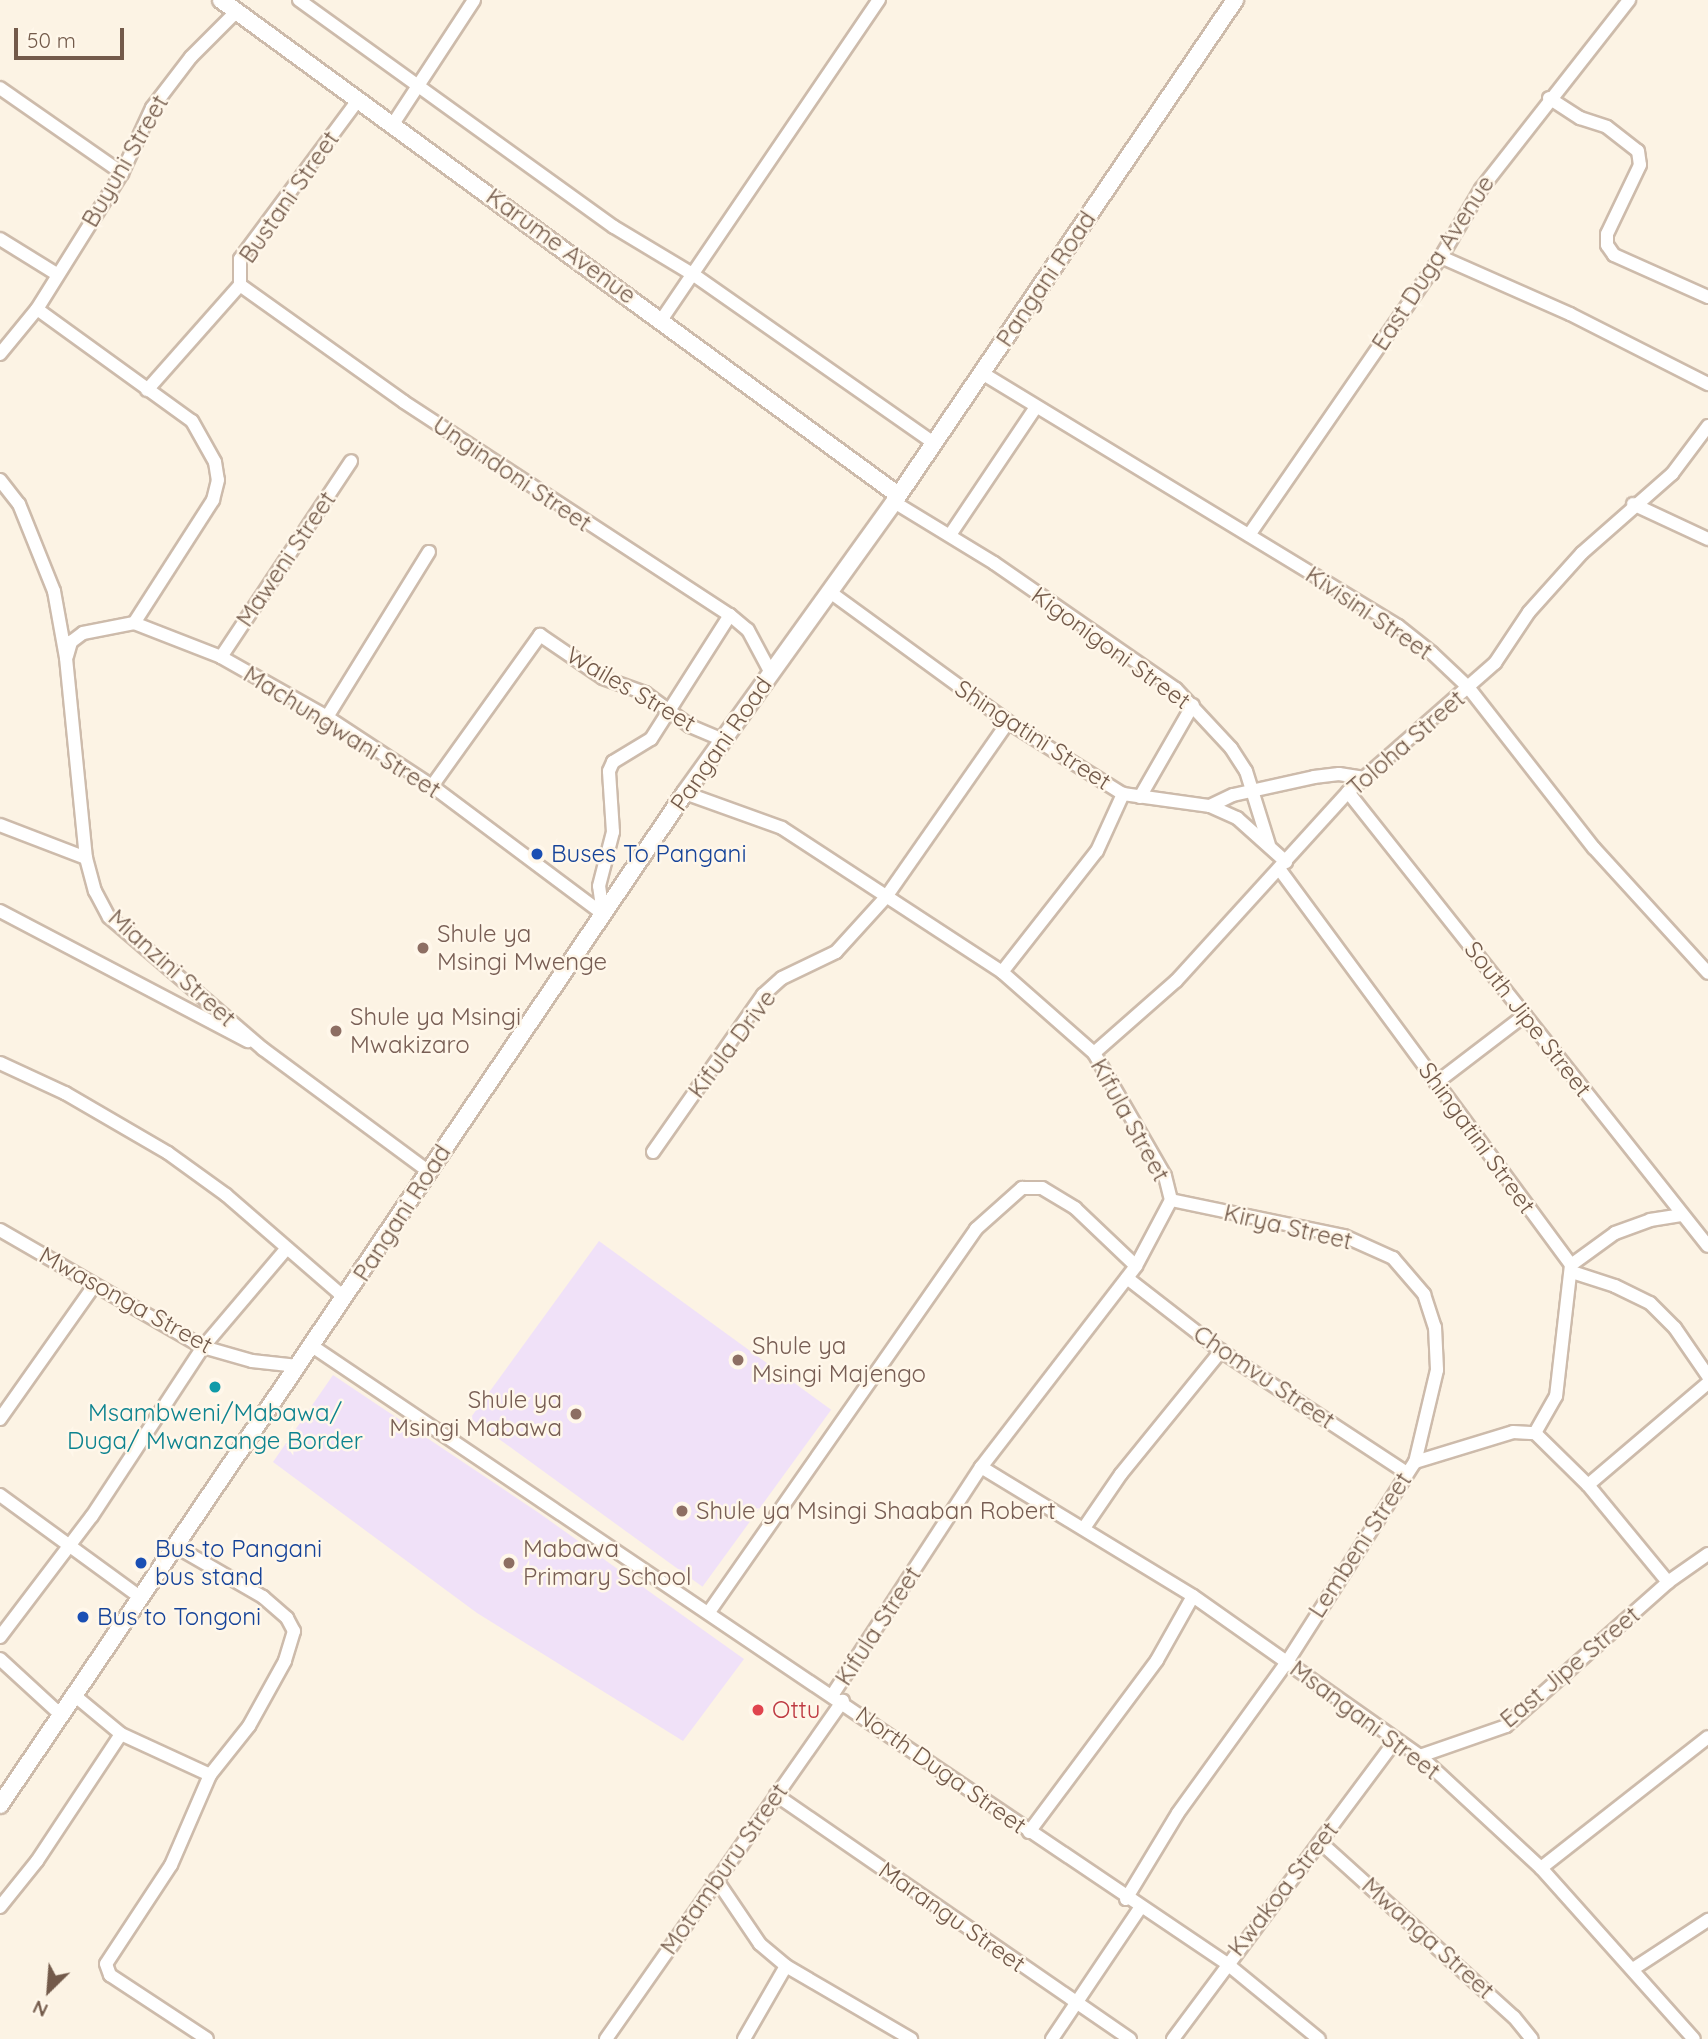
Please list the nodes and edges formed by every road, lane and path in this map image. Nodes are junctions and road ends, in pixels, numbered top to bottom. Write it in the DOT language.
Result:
graph roads {
  1 [pos="221,0"];
  2 [pos="299,0"];
  3 [pos="474,0"];
  4 [pos="879,0"];
  5 [pos="1236,0"];
  6 [pos="1629,0"];
  7 [pos="237,11"];
  8 [pos="421,84"];
  9 [pos="0,88"];
  10 [pos="1549,98"];
  11 [pos="358,100"];
  12 [pos="397,120"];
  13 [pos="122,173"];
  14 [pos="0,239"];
  15 [pos="1441,257"];
  16 [pos="55,274"];
  17 [pos="691,280"];
  18 [pos="240,285"];
  19 [pos="1708,298"];
  20 [pos="37,309"];
  21 [pos="662,319"];
  22 [pos="0,354"];
  23 [pos="982,373"];
  24 [pos="1708,384"];
  25 [pos="147,390"];
  26 [pos="1036,407"];
  27 [pos="1708,426"];
  28 [pos="934,443"];
  29 [pos="351,461"];
  30 [pos="0,480"];
  31 [pos="896,499"];
  32 [pos="1633,504"];
  33 [pos="1249,535"];
  34 [pos="950,536"];
  35 [pos="1708,539"];
  36 [pos="429,552"];
  37 [pos="830,592"];
  38 [pos="730,615"];
  39 [pos="134,623"];
  40 [pos="221,657"];
  41 [pos="66,658"];
  42 [pos="771,673"];
  43 [pos="1468,687"];
  44 [pos="1193,705"];
  45 [pos="668,710"];
  46 [pos="327,717"];
  47 [pos="1008,722"];
  48 [pos="723,740"];
  49 [pos="1363,778"];
  50 [pos="432,786"];
  51 [pos="1254,789"];
  52 [pos="1348,792"];
  53 [pos="685,793"];
  54 [pos="1123,794"];
  55 [pos="1140,797"];
  56 [pos="1210,806"];
  57 [pos="0,825"];
  58 [pos="1269,845"];
  59 [pos="86,858"];
  60 [pos="1283,866"];
  61 [pos="886,897"];
  62 [pos="0,911"];
  63 [pos="603,914"];
  64 [pos="1682,948"];
  65 [pos="1002,972"];
  66 [pos="1708,973"];
  67 [pos="1708,981"];
  68 [pos="1525,1015"];
  69 [pos="263,1049"];
  70 [pos="1094,1053"];
  71 [pos="0,1063"];
  72 [pos="1436,1083"];
  73 [pos="653,1152"];
  74 [pos="428,1171"];
  75 [pos="1171,1199"];
  76 [pos="1683,1215"];
  77 [pos="0,1230"];
  78 [pos="1708,1246"];
  79 [pos="286,1249"];
  80 [pos="1136,1266"];
  81 [pos="1571,1269"];
  82 [pos="1127,1278"];
  83 [pos="93,1287"];
  84 [pos="345,1298"];
  85 [pos="312,1346"];
  86 [pos="203,1347"];
  87 [pos="1221,1351"];
  88 [pos="298,1366"];
  89 [pos="1708,1376"];
  90 [pos="1708,1384"];
  91 [pos="0,1419"];
  92 [pos="1535,1433"];
  93 [pos="981,1467"];
  94 [pos="1410,1467"];
  95 [pos="1588,1485"];
  96 [pos="0,1495"];
  97 [pos="1084,1528"];
  98 [pos="72,1545"];
  99 [pos="175,1546"];
  100 [pos="1708,1554"];
  101 [pos="1668,1582"];
  102 [pos="1193,1596"];
  103 [pos="141,1598"];
  104 [pos="709,1612"];
  105 [pos="0,1637"];
  106 [pos="0,1658"];
  107 [pos="1287,1662"];
  108 [pos="75,1695"];
  109 [pos="839,1698"];
  110 [pos="61,1715"];
  111 [pos="121,1734"];
  112 [pos="1708,1737"];
  113 [pos="1395,1741"];
  114 [pos="1420,1756"];
  115 [pos="210,1775"];
  116 [pos="776,1795"];
  117 [pos="0,1805"];
  118 [pos="1029,1832"];
  119 [pos="1320,1842"];
  120 [pos="1541,1868"];
  121 [pos="716,1879"];
  122 [pos="1126,1899"];
  123 [pos="0,1907"];
  124 [pos="1140,1908"];
  125 [pos="1708,1920"];
  126 [pos="1226,1963"];
  127 [pos="786,1966"];
  128 [pos="1633,1969"];
  129 [pos="1076,2003"];
  130 [pos="894,2035"];
  131 [pos="207,2039"];
  132 [pos="606,2039"];
  133 [pos="744,2039"];
  134 [pos="911,2039"];
  135 [pos="1052,2039"];
  136 [pos="1130,2039"];
  137 [pos="1173,2039"];
  138 [pos="1320,2039"];
  139 [pos="1532,2039"];
  140 [pos="1694,2039"];
  1 -- 7 [label="main road, Karume Avenue"];
  2 -- 8 [label="street"];
  3 -- 8 [label="street"];
  4 -- 17 [label="street"];
  5 -- 23 [label="main road, Pangani Road"];
  6 -- 10 [label="street, East Duga Avenue"];
  7 -- 11 [label="main road, Karume Avenue"];
  7 -- 13 [label="street, Buyuni Street"];
  8 -- 12 [label="street"];
  8 -- 17 [label="street"];
  9 -- 13 [label="street"];
  10 -- 15 [label="street, East Duga Avenue"];
  10 -- 19 [label="street"];
  11 -- 12 [label="main road, Karume Avenue"];
  11 -- 18 [label="street, Bustani Street"];
  12 -- 21 [label="main road, Karume Avenue"];
  13 -- 16 [label="street, Buyuni Street"];
  14 -- 16 [label="street"];
  15 -- 24 [label="street"];
  15 -- 33 [label="street, East Duga Avenue"];
  16 -- 20 [label="street, Buyuni Street"];
  17 -- 21 [label="street"];
  17 -- 28 [label="street"];
  18 -- 25 [label="street, Bustani Street"];
  18 -- 38 [label="street, Ungindoni Street"];
  20 -- 22 [label="street, Buyuni Street"];
  20 -- 25 [label="street"];
  21 -- 31 [label="main road, Karume Avenue"];
  23 -- 26 [label="street, Kivisini Street"];
  23 -- 28 [label="main road, Pangani Road"];
  25 -- 39 [label="street"];
  26 -- 33 [label="street, Kivisini Street"];
  26 -- 34 [label="street"];
  27 -- 32 [label="street, Toloha Street"];
  28 -- 31 [label="main road, Pangani Road"];
  29 -- 40 [label="street, Maweni Street"];
  30 -- 41 [label="street, Mianzini Street"];
  31 -- 34 [label="street, Kigonigoni Street"];
  31 -- 37 [label="main road, Pangani Road"];
  32 -- 35 [label="street"];
  32 -- 43 [label="street, Toloha Street"];
  33 -- 43 [label="street, Kivisini Street"];
  34 -- 44 [label="street, Kigonigoni Street"];
  36 -- 46 [label="street"];
  37 -- 42 [label="main road, Pangani Road"];
  37 -- 47 [label="street, Shingatini Street"];
  38 -- 42 [label="street, Ungindoni Street"];
  38 -- 45 [label="street"];
  39 -- 40 [label="street, Machungwani Street"];
  39 -- 41 [label="street"];
  40 -- 46 [label="street, Machungwani Street"];
  41 -- 59 [label="street, Mianzini Street"];
  42 -- 48 [label="main road, Pangani Road"];
  43 -- 49 [label="street, Toloha Street"];
  43 -- 64 [label="street, Kivisini Street"];
  44 -- 51 [label="street, Kigonigoni Street"];
  44 -- 55 [label="street"];
  45 -- 48 [label="street, Wailes Street"];
  45 -- 50 [label="street, Wailes Street"];
  45 -- 63 [label="street"];
  46 -- 50 [label="street, Machungwani Street"];
  47 -- 54 [label="street, Shingatini Street"];
  47 -- 61 [label="street, Kifula Drive"];
  48 -- 53 [label="main road, Pangani Road"];
  49 -- 51 [label="street"];
  49 -- 52 [label="street, Toloha Street"];
  50 -- 63 [label="street, Machungwani Street"];
  51 -- 56 [label="street"];
  51 -- 58 [label="street, Kigonigoni Street"];
  52 -- 60 [label="street, Toloha Street"];
  52 -- 68 [label="street, South Jipe Street"];
  53 -- 61 [label="street, Kifula Street"];
  53 -- 63 [label="main road, Pangani Road"];
  54 -- 55 [label="street, Shingatini Street"];
  54 -- 65 [label="street"];
  55 -- 56 [label="street, Shingatini Street"];
  56 -- 58 [label="street, Shingatini Street"];
  57 -- 59 [label="street"];
  58 -- 60 [label="street, Shingatini Street"];
  59 -- 69 [label="street, Mianzini Street"];
  60 -- 70 [label="street, Toloha Street"];
  60 -- 72 [label="street, Shingatini Street"];
  61 -- 65 [label="street, Kifula Street"];
  61 -- 73 [label="street, Kifula Drive"];
  62 -- 69 [label="street"];
  63 -- 74 [label="main road, Pangani Road"];
  64 -- 66 [label="street, Kivisini Street"];
  64 -- 67 [label="street"];
  65 -- 70 [label="street, Kifula Street"];
  68 -- 72 [label="street"];
  68 -- 76 [label="street, South Jipe Street"];
  69 -- 74 [label="street, Mianzini Street"];
  70 -- 75 [label="street, Kifula Street"];
  71 -- 79 [label="street"];
  72 -- 81 [label="street, Shingatini Street"];
  74 -- 84 [label="main road, Pangani Road"];
  75 -- 80 [label="street, Kifula Street"];
  75 -- 94 [label="street, Kirya Street"];
  76 -- 78 [label="street, South Jipe Street"];
  76 -- 81 [label="street"];
  77 -- 83 [label="street, Mwasonga Street"];
  79 -- 84 [label="street"];
  79 -- 86 [label="street"];
  80 -- 82 [label="street, Kifula Street"];
  80 -- 104 [label="street"];
  81 -- 89 [label="street"];
  81 -- 92 [label="street"];
  82 -- 87 [label="street, Chomvu Street"];
  82 -- 93 [label="street, Kifula Street"];
  83 -- 86 [label="street, Mwasonga Street"];
  83 -- 91 [label="street"];
  84 -- 85 [label="main road, Pangani Road"];
  85 -- 88 [label="main road, Pangani Road"];
  85 -- 104 [label="street, North Duga Street"];
  86 -- 88 [label="street, Mwasonga Street"];
  86 -- 98 [label="street"];
  87 -- 94 [label="street, Chomvu Street"];
  87 -- 97 [label="street"];
  88 -- 99 [label="main road, Pangani Road"];
  90 -- 95 [label="street"];
  92 -- 94 [label="street, Lembeni Street"];
  92 -- 95 [label="street"];
  93 -- 97 [label="street, Msangani Street"];
  93 -- 109 [label="street, Kifula Street"];
  94 -- 107 [label="street, Lembeni Street"];
  95 -- 101 [label="street"];
  96 -- 98 [label="street"];
  97 -- 102 [label="street, Msangani Street"];
  98 -- 103 [label="street"];
  98 -- 105 [label="street"];
  99 -- 103 [label="main road, Pangani Road"];
  99 -- 115 [label="street"];
  100 -- 101 [label="street, East Jipe Street"];
  101 -- 114 [label="street, East Jipe Street"];
  102 -- 107 [label="street, Msangani Street"];
  102 -- 118 [label="street"];
  103 -- 108 [label="main road, Pangani Road"];
  104 -- 109 [label="street, North Duga Street"];
  106 -- 110 [label="street"];
  107 -- 113 [label="street, Msangani Street"];
  107 -- 122 [label="street, Lembeni Street"];
  108 -- 110 [label="main road, Pangani Road"];
  108 -- 111 [label="street"];
  109 -- 116 [label="street, Motamburu Street"];
  109 -- 118 [label="street, North Duga Street"];
  110 -- 117 [label="main road, Pangani Road"];
  111 -- 115 [label="street"];
  111 -- 123 [label="street"];
  112 -- 120 [label="street"];
  113 -- 114 [label="street, Msangani Street"];
  113 -- 119 [label="street, Kwakoa Street"];
  114 -- 120 [label="street, Msangani Street"];
  115 -- 131 [label="street"];
  116 -- 121 [label="street, Motamburu Street"];
  116 -- 129 [label="street, Marangu Street"];
  118 -- 122 [label="street, North Duga Street"];
  119 -- 126 [label="street, Kwakoa Street"];
  119 -- 139 [label="street, Mwanga Street"];
  120 -- 128 [label="street, Msangani Street"];
  121 -- 127 [label="street"];
  121 -- 132 [label="street, Motamburu Street"];
  122 -- 124 [label="street, North Duga Street"];
  124 -- 126 [label="street, North Duga Street"];
  124 -- 129 [label="street"];
  125 -- 128 [label="street"];
  126 -- 137 [label="street, Kwakoa Street"];
  126 -- 138 [label="street, North Duga Street"];
  127 -- 130 [label="street"];
  127 -- 133 [label="street"];
  128 -- 140 [label="street, Msangani Street"];
  129 -- 135 [label="street"];
  129 -- 136 [label="street, Marangu Street"];
  130 -- 134 [label="street"];
}
